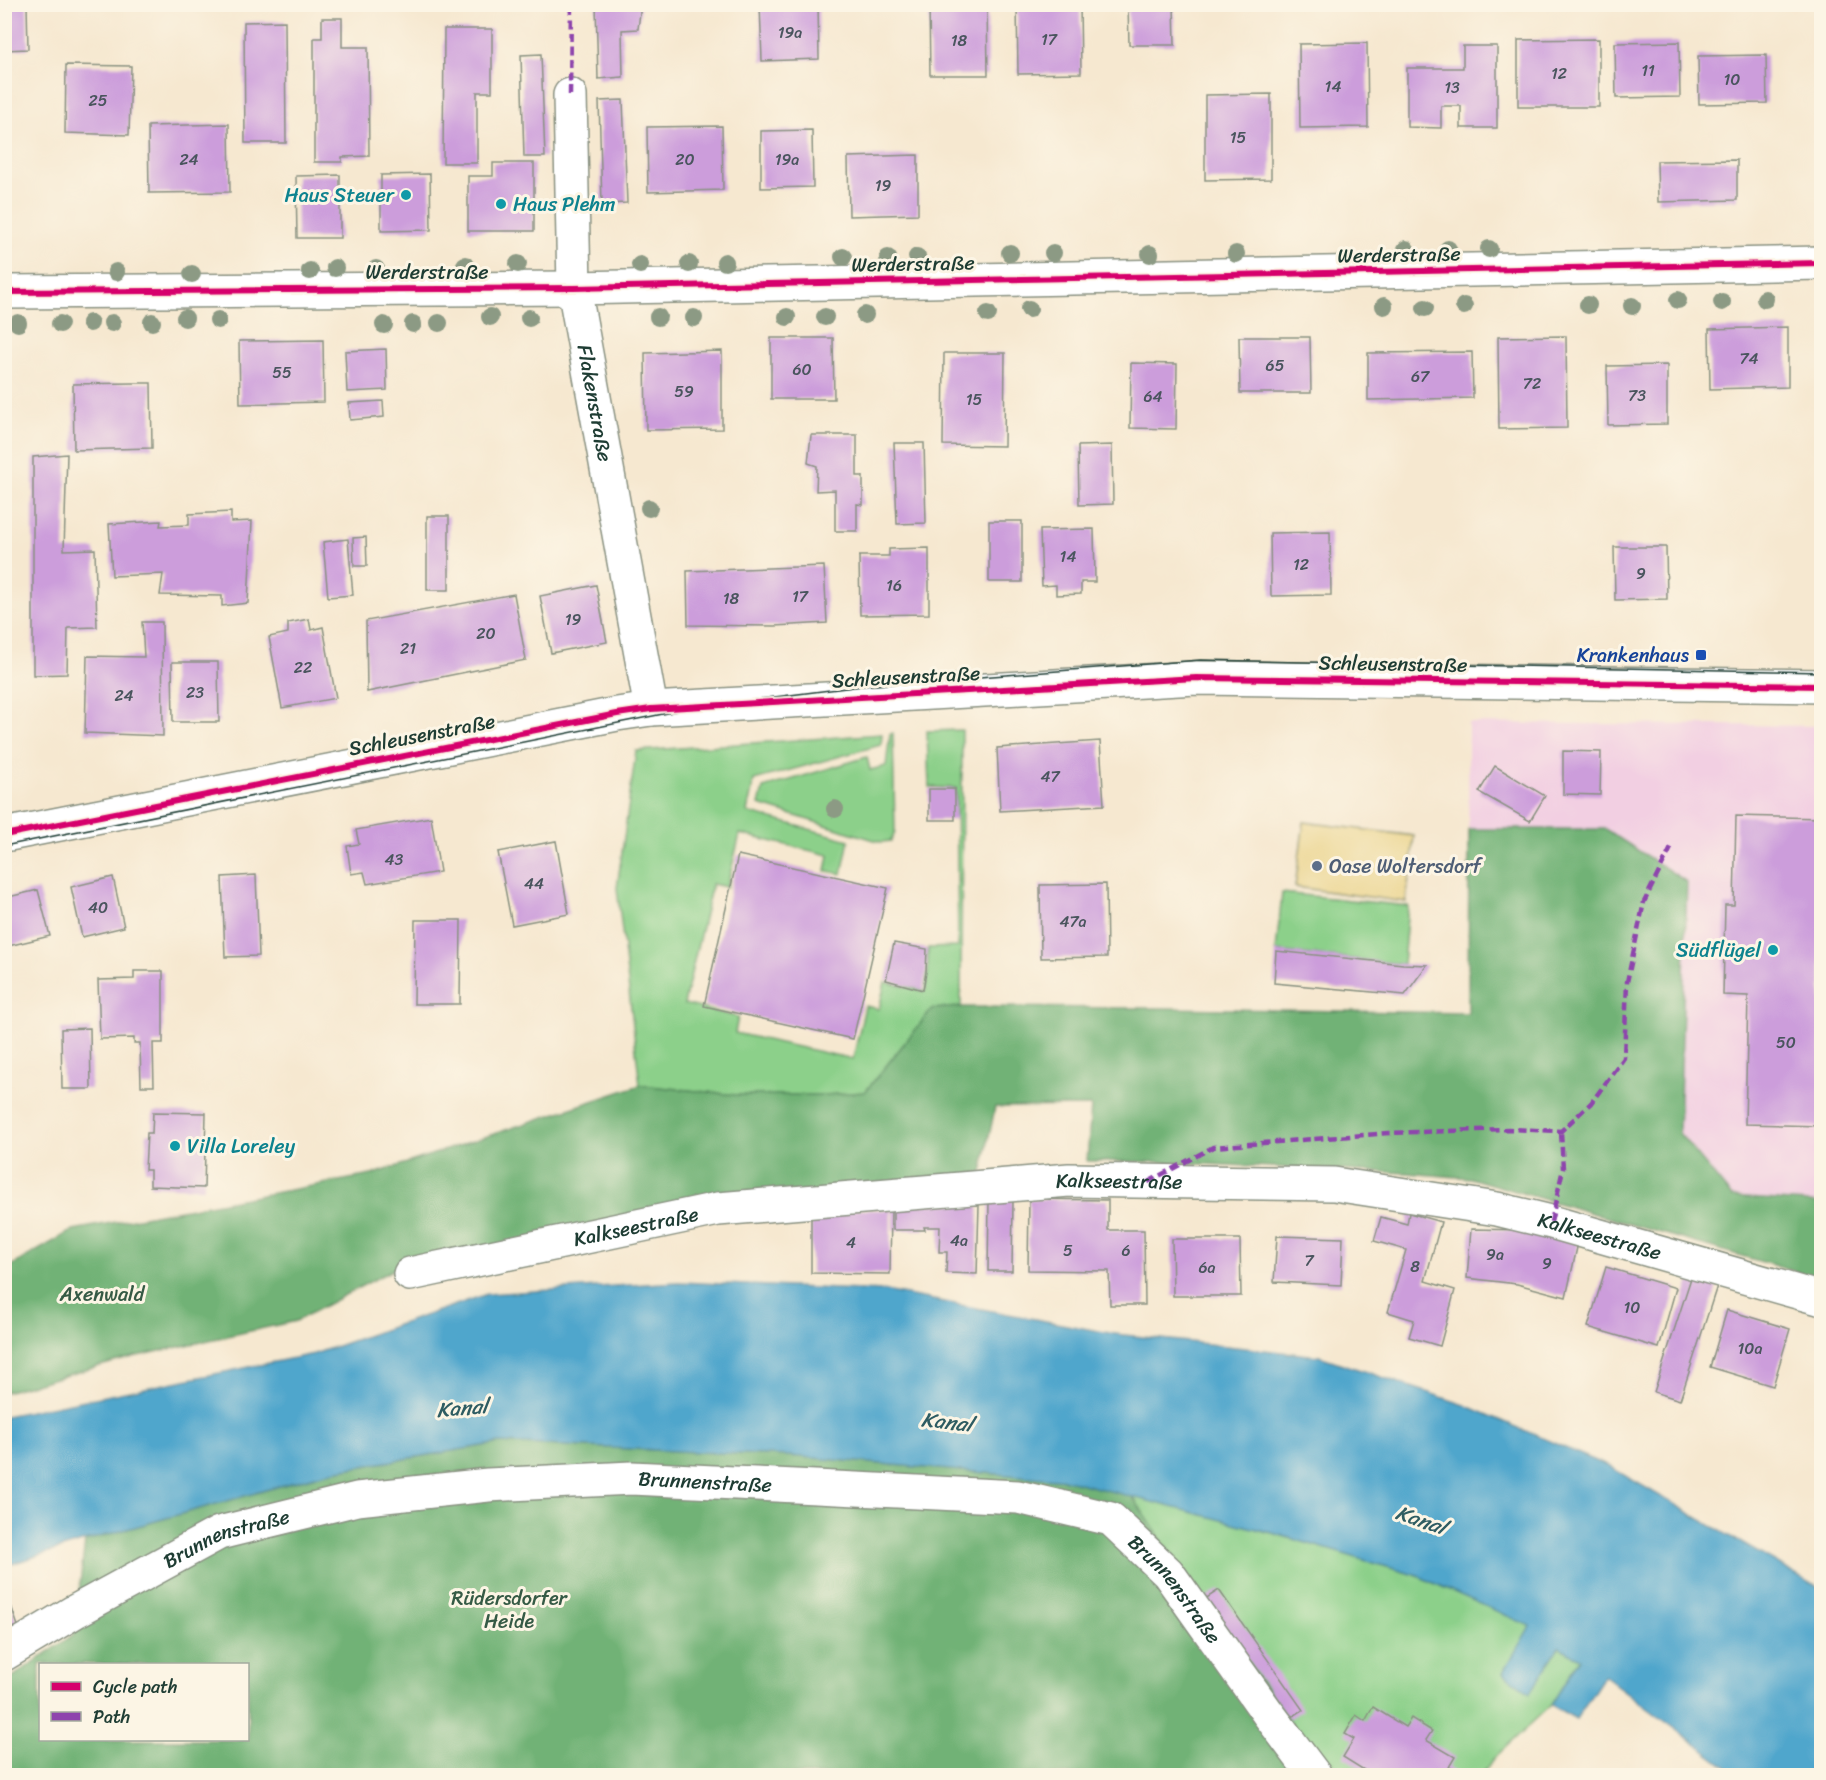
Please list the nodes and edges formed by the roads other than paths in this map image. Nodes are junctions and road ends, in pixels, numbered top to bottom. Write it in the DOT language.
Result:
graph roads {
  1 [pos="570,95"];
  2 [pos="1821,263"];
  3 [pos="574,288"];
  4 [pos="4,292"];
  5 [pos="1821,686"];
  6 [pos="651,709"];
  7 [pos="4,835"];
  8 [pos="410,1274"];
  9 [pos="1821,1299"];
  10 [pos="4,1654"];
  11 [pos="1316,1776"];
  1 -- 3 [label="street, Flakenstraße"];
  2 -- 3 [label="street, Werderstraße"];
  3 -- 4 [label="street, Werderstraße"];
  3 -- 6 [label="street, Flakenstraße"];
  5 -- 6 [label="street, Schleusenstraße"];
  6 -- 7 [label="street, Schleusenstraße"];
  8 -- 9 [label="street, Kalkseestraße"];
  10 -- 11 [label="street, Brunnenstraße"];
}
